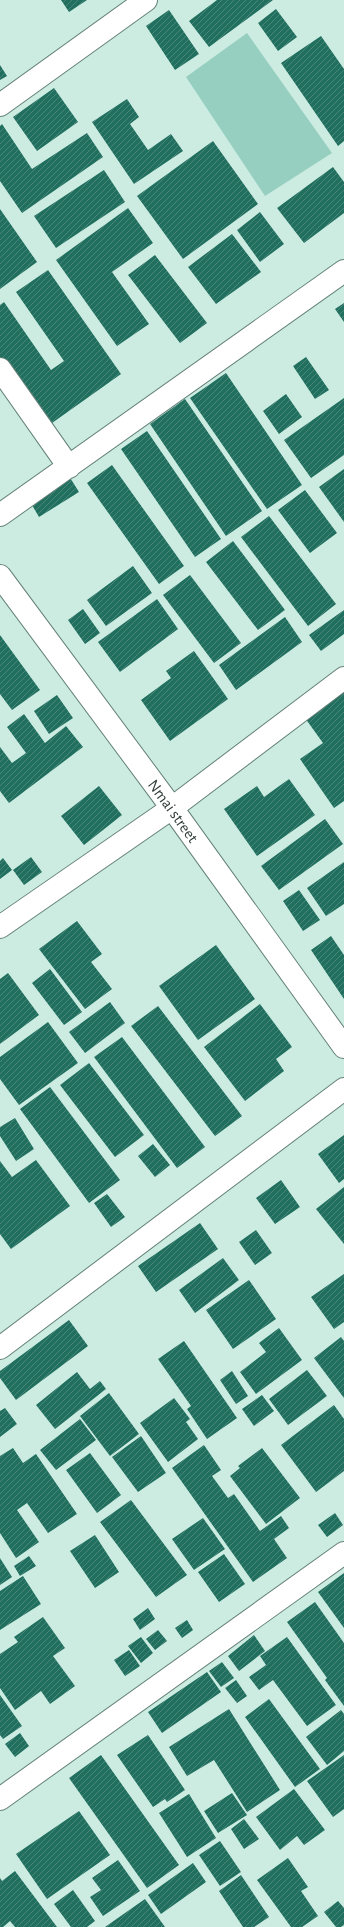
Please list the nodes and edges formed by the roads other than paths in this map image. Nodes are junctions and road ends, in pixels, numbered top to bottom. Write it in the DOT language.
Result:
graph roads {
  1 [pos="146,0"];
  2 [pos="0,105"];
  3 [pos="344,271"];
  4 [pos="0,369"];
  5 [pos="69,466"];
  6 [pos="0,515"];
  7 [pos="0,576"];
  8 [pos="344,678"];
  9 [pos="172,808"];
  10 [pos="0,928"];
  11 [pos="344,1047"];
  12 [pos="344,1089"];
  13 [pos="0,1348"];
  14 [pos="344,1553"];
  15 [pos="0,1799"];
  1 -- 2 [label="street"];
  3 -- 5 [label="street"];
  4 -- 5 [label="street"];
  5 -- 6 [label="street"];
  7 -- 9 [label="street, Nmai street"];
  8 -- 9 [label="street"];
  9 -- 10 [label="street"];
  9 -- 11 [label="street, Nmai street"];
  12 -- 13 [label="street"];
  14 -- 15 [label="street"];
}
